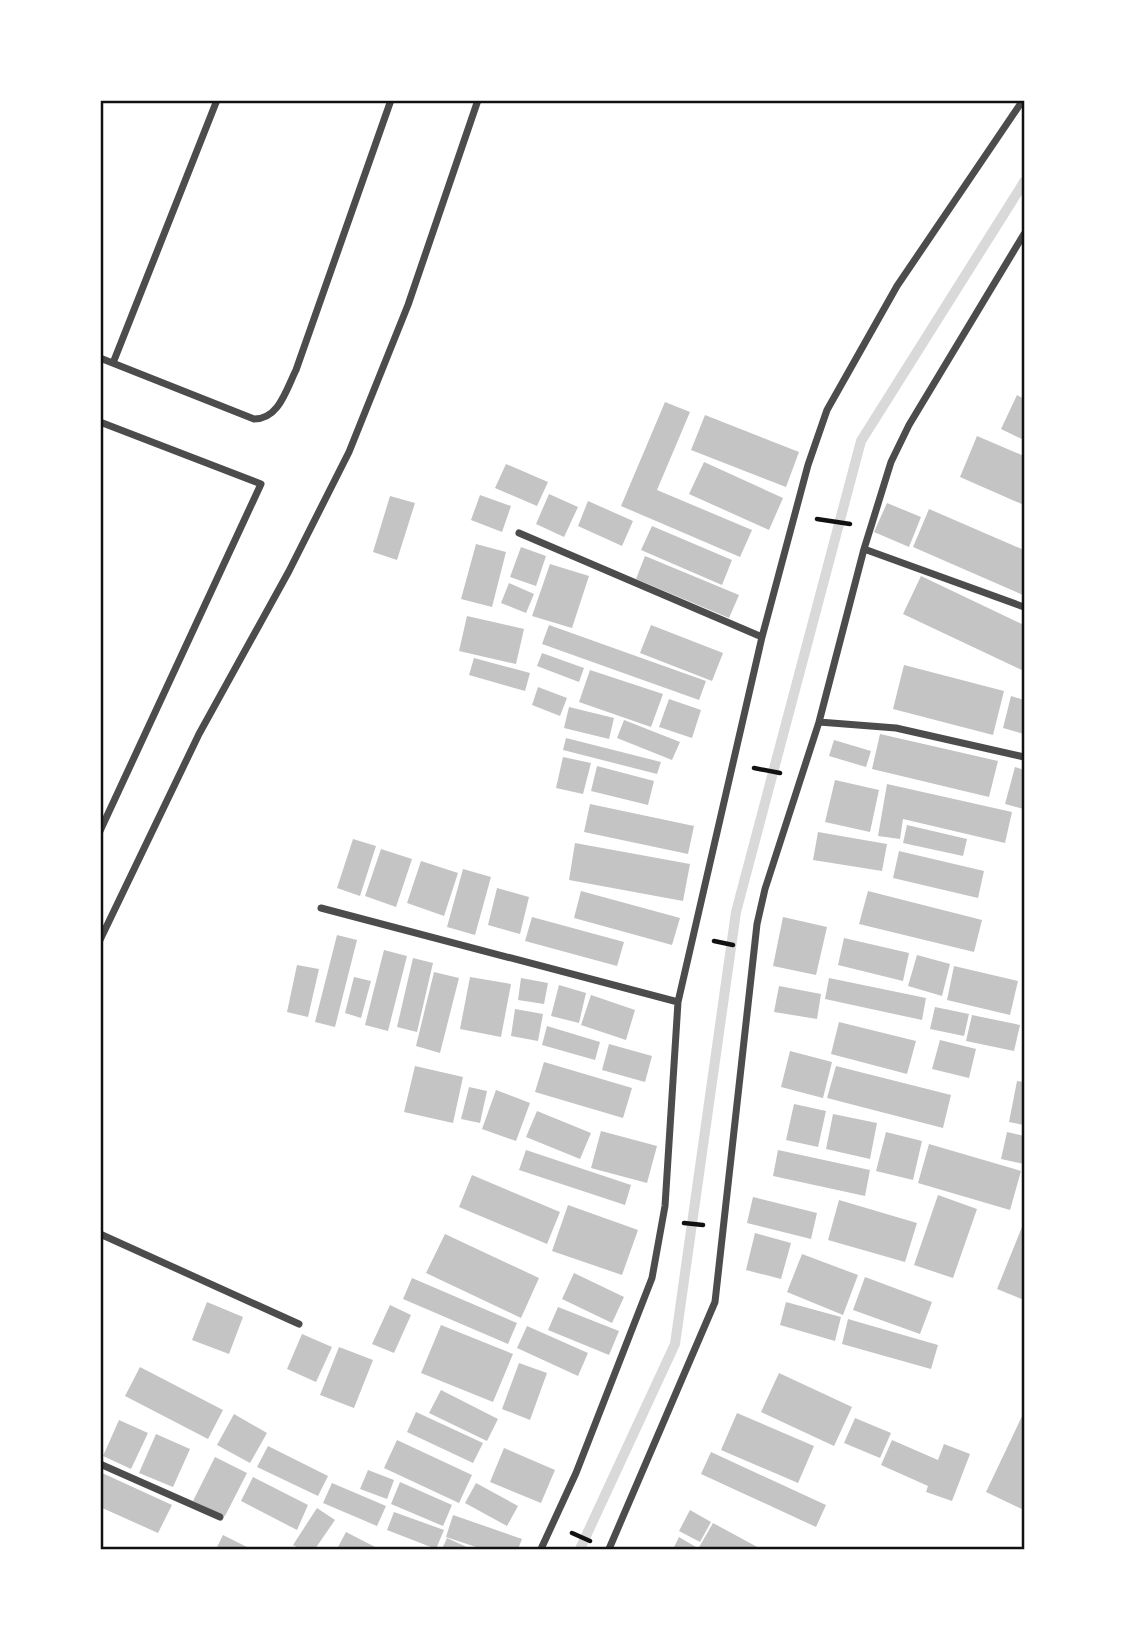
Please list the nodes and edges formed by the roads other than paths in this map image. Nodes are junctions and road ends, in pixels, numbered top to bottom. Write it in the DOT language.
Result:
graph roads {
  1 [pos="217,100"];
  2 [pos="391,100"];
  3 [pos="478,100"];
  4 [pos="1023,100"];
  5 [pos="1024,234"];
  6 [pos="100,358"];
  7 [pos="113,363"];
  8 [pos="100,422"];
  9 [pos="519,533"];
  10 [pos="864,549"];
  11 [pos="1024,607"];
  12 [pos="762,637"];
  13 [pos="819,722"];
  14 [pos="1024,757"];
  15 [pos="100,831"];
  16 [pos="321,908"];
  17 [pos="100,940"];
  18 [pos="678,1002"];
  19 [pos="100,1234"];
  20 [pos="299,1324"];
  21 [pos="100,1464"];
  22 [pos="220,1517"];
  23 [pos="541,1549"];
  24 [pos="609,1549"];
  1 -- 7 [label="street"];
  2 -- 7 [label="street"];
  3 -- 17 [label="street"];
  4 -- 12 [label="street"];
  5 -- 10 [label="street"];
  6 -- 7 [label="street"];
  8 -- 15 [label="street"];
  9 -- 12 [label="street"];
  10 -- 11 [label="street"];
  10 -- 13 [label="street"];
  12 -- 18 [label="street"];
  13 -- 14 [label="street"];
  13 -- 24 [label="street"];
  16 -- 18 [label="street"];
  18 -- 23 [label="street"];
  19 -- 20 [label="street"];
  21 -- 22 [label="street"];
}
